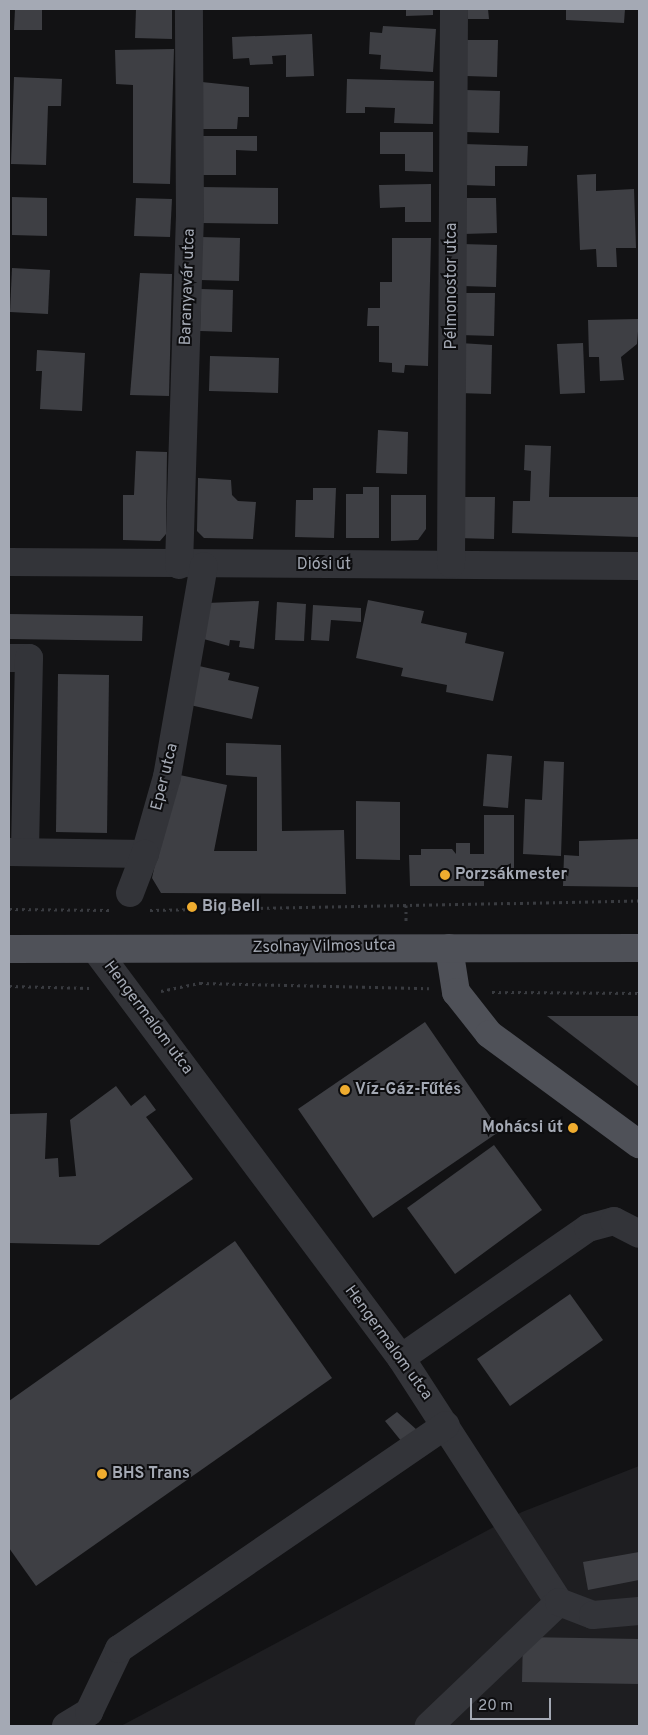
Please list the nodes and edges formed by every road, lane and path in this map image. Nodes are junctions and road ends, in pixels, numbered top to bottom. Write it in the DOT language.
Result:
graph roads {
  1 [pos="189,9"];
  2 [pos="454,9"];
  3 [pos="9,562"];
  4 [pos="451,564"];
  5 [pos="191,565"];
  6 [pos="639,566"];
  7 [pos="9,658"];
  8 [pos="17,851"];
  9 [pos="144,854"];
  10 [pos="639,900"];
  11 [pos="132,904"];
  12 [pos="9,909"];
  13 [pos="449,948"];
  14 [pos="639,948"];
  15 [pos="9,949"];
  16 [pos="96,950"];
  17 [pos="9,986"];
  18 [pos="128,989"];
  19 [pos="456,992"];
  20 [pos="639,993"];
  21 [pos="639,1144"];
  22 [pos="639,1234"];
  23 [pos="400,1358"];
  24 [pos="446,1425"];
  25 [pos="559,1602"];
  26 [pos="639,1611"];
  27 [pos="66,1726"];
  28 [pos="429,1726"];
  1 -- 5 [label="street, Baranyavár utca"];
  2 -- 4 [label="street, Pélmonostor utca"];
  3 -- 5 [label="street, Diósi út"];
  4 -- 5 [label="street, Diósi út"];
  4 -- 6 [label="street, Diósi út"];
  5 -- 9 [label="street, Eper utca"];
  7 -- 8 [label="street"];
  8 -- 9 [label="street"];
  9 -- 11 [label="street, Eper utca"];
  10 -- 11 [label="path"];
  11 -- 12 [label="path"];
  13 -- 14 [label="main road, Zsolnay Vilmos utca"];
  13 -- 16 [label="main road, Zsolnay Vilmos utca"];
  13 -- 19 [label="main road"];
  15 -- 16 [label="main road, Zsolnay Vilmos utca"];
  16 -- 18 [label="street, Hengermalom utca"];
  17 -- 18 [label="path"];
  18 -- 19 [label="path"];
  18 -- 23 [label="street, Hengermalom utca"];
  19 -- 20 [label="path"];
  19 -- 21 [label="main road"];
  22 -- 23 [label="street"];
  23 -- 24 [label="street, Hengermalom utca"];
  24 -- 25 [label="street, Hengermalom utca"];
  24 -- 27 [label="street"];
  25 -- 26 [label="street"];
  25 -- 28 [label="street"];
}
